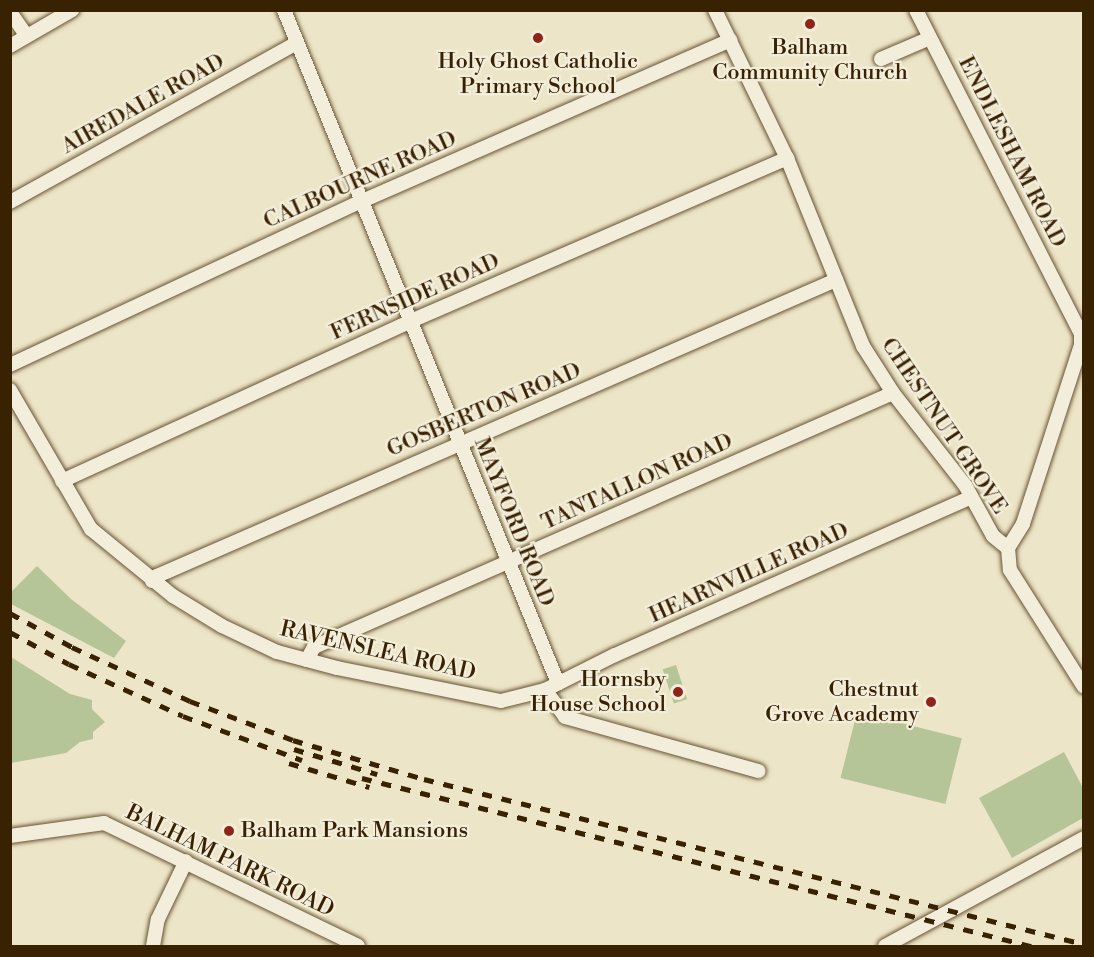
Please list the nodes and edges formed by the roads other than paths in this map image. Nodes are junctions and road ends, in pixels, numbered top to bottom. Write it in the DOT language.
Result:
graph roads {
  1 [pos="72,10"];
  2 [pos="284,10"];
  3 [pos="716,10"];
  4 [pos="916,10"];
  5 [pos="10,12"];
  6 [pos="27,36"];
  7 [pos="930,38"];
  8 [pos="730,40"];
  9 [pos="297,43"];
  10 [pos="10,46"];
  11 [pos="881,59"];
  12 [pos="788,158"];
  13 [pos="362,201"];
  14 [pos="10,202"];
  15 [pos="836,280"];
  16 [pos="411,321"];
  17 [pos="1082,333"];
  18 [pos="10,365"];
  19 [pos="10,390"];
  20 [pos="893,393"];
  21 [pos="459,443"];
  22 [pos="62,481"];
  23 [pos="971,497"];
  24 [pos="1008,549"];
  25 [pos="507,561"];
  26 [pos="152,581"];
  27 [pos="307,660"];
  28 [pos="558,683"];
  29 [pos="1083,687"];
  30 [pos="545,690"];
  31 [pos="759,771"];
  32 [pos="10,836"];
  33 [pos="1083,838"];
  34 [pos="186,861"];
  35 [pos="153,946"];
  36 [pos="358,946"];
  37 [pos="885,946"];
  1 -- 6 [label="street"];
  2 -- 9 [label="street, MAYFORD ROAD"];
  3 -- 8 [label="street, CHESTNUT GROVE"];
  4 -- 7 [label="street, ENDLESHAM ROAD"];
  5 -- 6 [label="street"];
  6 -- 10 [label="street"];
  7 -- 11 [label="street"];
  7 -- 17 [label="street, ENDLESHAM ROAD"];
  8 -- 12 [label="street, CHESTNUT GROVE"];
  8 -- 13 [label="street, CALBOURNE ROAD"];
  9 -- 13 [label="street, MAYFORD ROAD"];
  9 -- 14 [label="street, AIREDALE ROAD"];
  12 -- 15 [label="street, CHESTNUT GROVE"];
  12 -- 16 [label="street, FERNSIDE ROAD"];
  13 -- 16 [label="street, MAYFORD ROAD"];
  13 -- 18 [label="street, CALBOURNE ROAD"];
  15 -- 20 [label="street, CHESTNUT GROVE"];
  15 -- 21 [label="street, GOSBERTON ROAD"];
  16 -- 21 [label="street, MAYFORD ROAD"];
  16 -- 22 [label="street, FERNSIDE ROAD"];
  17 -- 24 [label="street, ENDLESHAM ROAD"];
  19 -- 22 [label="street, RAVENSLEA ROAD"];
  20 -- 23 [label="street, CHESTNUT GROVE"];
  20 -- 25 [label="street, TANTALLON ROAD"];
  21 -- 25 [label="street, MAYFORD ROAD"];
  21 -- 26 [label="street, GOSBERTON ROAD"];
  22 -- 26 [label="street, RAVENSLEA ROAD"];
  23 -- 24 [label="street, CHESTNUT GROVE"];
  23 -- 28 [label="street, HEARNVILLE ROAD"];
  24 -- 29 [label="street, CHESTNUT GROVE"];
  25 -- 27 [label="street, TANTALLON ROAD"];
  25 -- 28 [label="street, MAYFORD ROAD"];
  26 -- 27 [label="street, RAVENSLEA ROAD"];
  27 -- 30 [label="street, RAVENSLEA ROAD"];
  28 -- 30 [label="street, HEARNVILLE ROAD"];
  30 -- 31 [label="street"];
  32 -- 34 [label="street, BALHAM PARK ROAD"];
  33 -- 37 [label="street"];
  34 -- 35 [label="street"];
  34 -- 36 [label="street, BALHAM PARK ROAD"];
}
